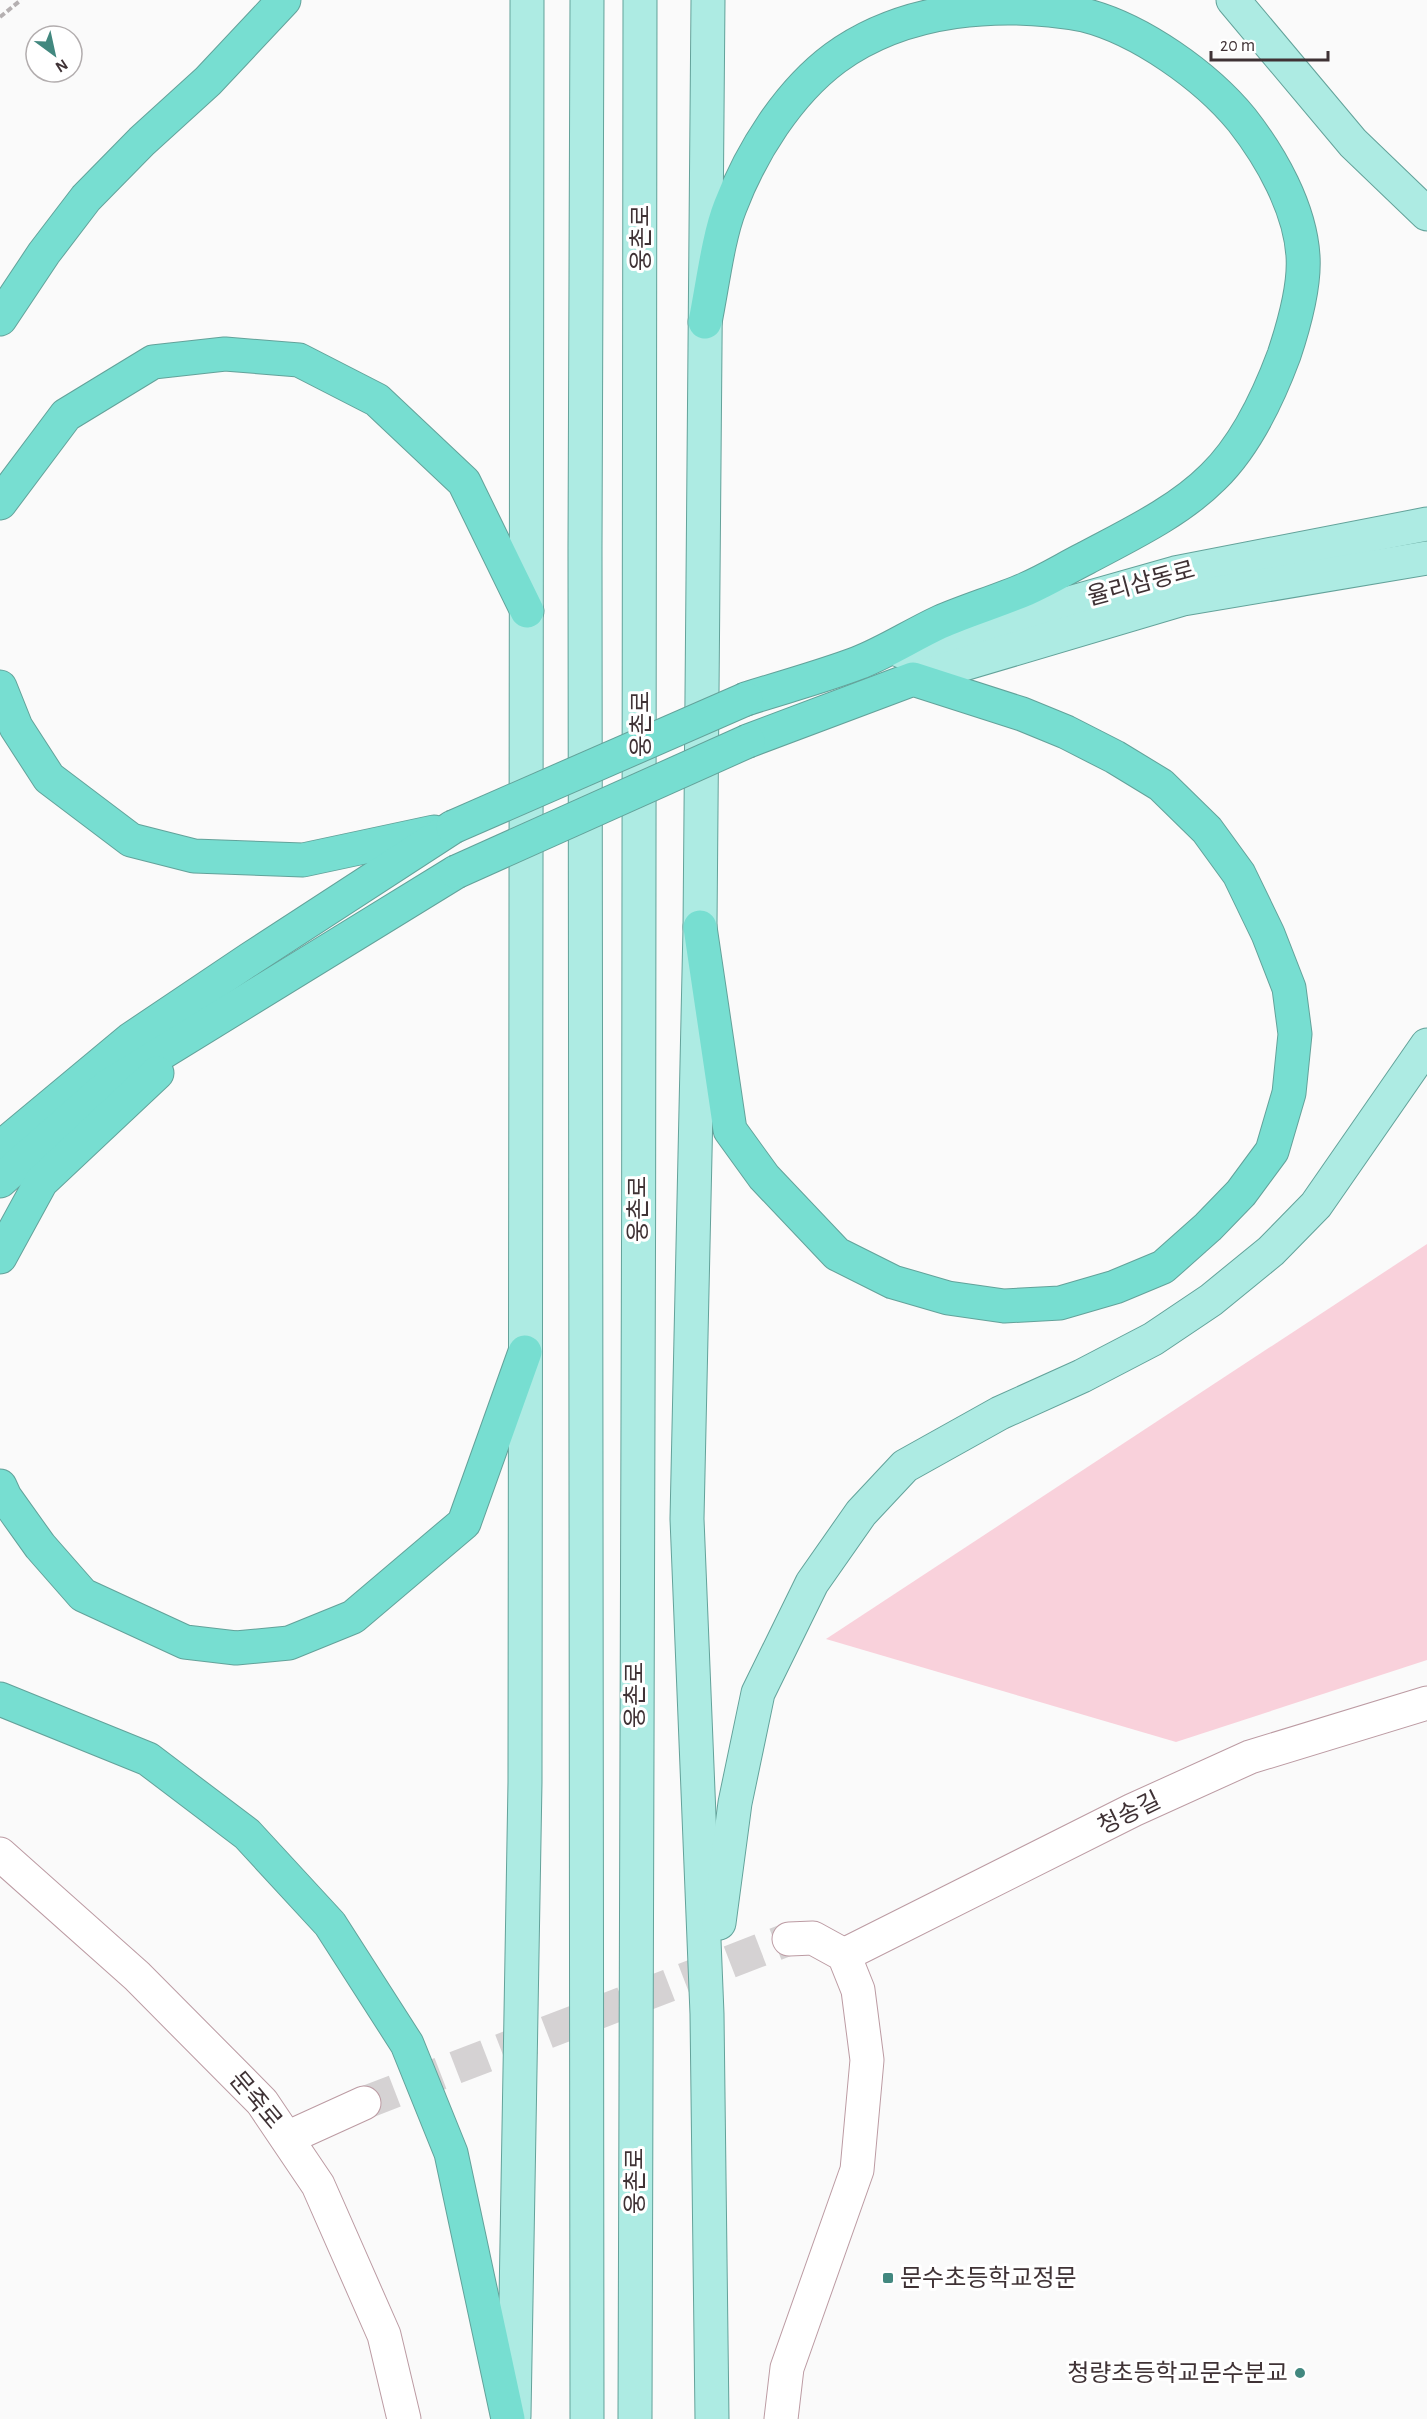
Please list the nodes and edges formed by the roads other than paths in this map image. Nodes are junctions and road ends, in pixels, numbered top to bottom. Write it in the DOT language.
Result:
graph roads {
  1 [pos="284,0"];
  2 [pos="527,0"];
  3 [pos="587,0"];
  4 [pos="640,0"];
  5 [pos="708,0"];
  6 [pos="1233,0"];
  7 [pos="1427,214"];
  8 [pos="0,319"];
  9 [pos="705,322"];
  10 [pos="0,503"];
  11 [pos="1427,524"];
  12 [pos="1427,558"];
  13 [pos="527,611"];
  14 [pos="860,663"];
  15 [pos="913,679"];
  16 [pos="0,687"];
  17 [pos="453,827"];
  18 [pos="700,927"];
  19 [pos="222,1016"];
  20 [pos="1427,1045"];
  21 [pos="0,1148"];
  22 [pos="0,1181"];
  23 [pos="0,1257"];
  24 [pos="525,1352"];
  25 [pos="0,1486"];
  26 [pos="0,1699"];
  27 [pos="1427,1702"];
  28 [pos="0,1854"];
  29 [pos="801,1938"];
  30 [pos="844,1955"];
  31 [pos="707,2014"];
  32 [pos="364,2103"];
  33 [pos="287,2138"];
  34 [pos="404,2419"];
  35 [pos="508,2419"];
  36 [pos="514,2419"];
  37 [pos="587,2419"];
  38 [pos="635,2419"];
  39 [pos="712,2419"];
  40 [pos="781,2419"];
  1 -- 8 [label="highway"];
  2 -- 13 [label="main road"];
  3 -- 37 [label="main road, 웅촌로"];
  4 -- 38 [label="main road, 웅촌로"];
  5 -- 9 [label="main road"];
  6 -- 7 [label="main road"];
  9 -- 14 [label="highway"];
  9 -- 18 [label="main road"];
  10 -- 13 [label="highway"];
  11 -- 14 [label="main road, 율리삼동로"];
  12 -- 15 [label="main road, 율리삼동로"];
  13 -- 24 [label="main road"];
  14 -- 17 [label="highway, bridge"];
  15 -- 18 [label="highway"];
  15 -- 19 [label="highway, bridge"];
  16 -- 17 [label="highway"];
  17 -- 21 [label="highway"];
  18 -- 31 [label="main road"];
  19 -- 22 [label="highway"];
  19 -- 23 [label="highway"];
  20 -- 31 [label="main road"];
  24 -- 25 [label="highway"];
  24 -- 36 [label="main road"];
  26 -- 35 [label="highway"];
  27 -- 30 [label="street, 청송길"];
  28 -- 33 [label="street, 문죽로"];
  29 -- 30 [label="street"];
  30 -- 40 [label="street"];
  31 -- 39 [label="main road"];
  32 -- 33 [label="street"];
  33 -- 34 [label="street, 문죽로"];
}
